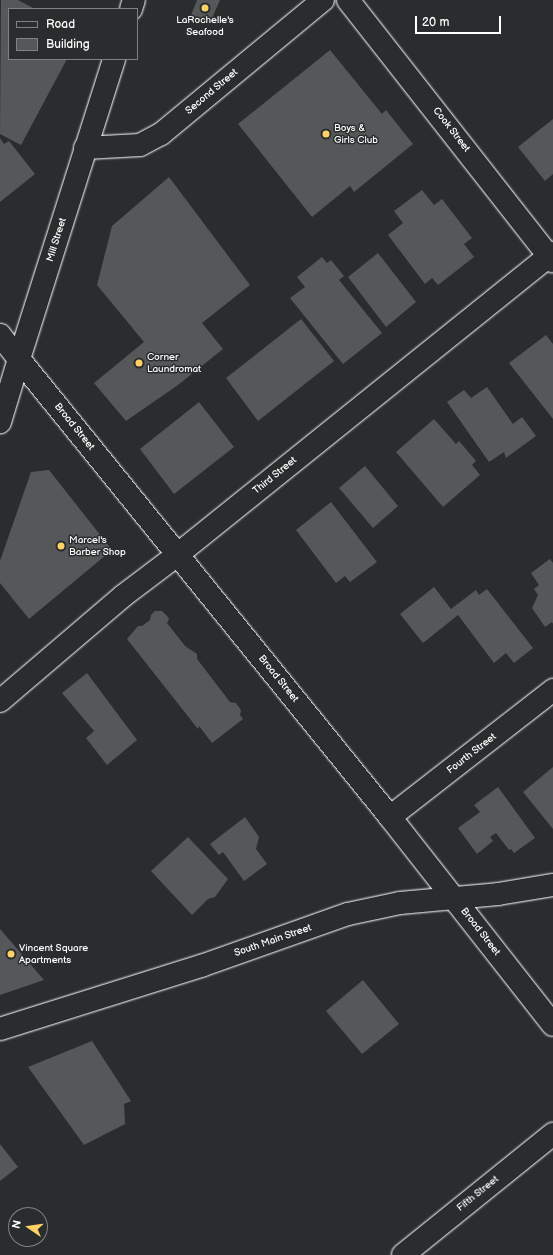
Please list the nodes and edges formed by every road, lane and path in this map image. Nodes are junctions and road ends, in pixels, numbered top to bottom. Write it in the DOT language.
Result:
graph roads {
  1 [pos="323,0"];
  2 [pos="348,0"];
  3 [pos="114,60"];
  4 [pos="85,148"];
  5 [pos="552,257"];
  6 [pos="0,335"];
  7 [pos="19,359"];
  8 [pos="0,422"];
  9 [pos="177,555"];
  10 [pos="553,690"];
  11 [pos="0,701"];
  12 [pos="390,817"];
  13 [pos="553,885"];
  14 [pos="453,898"];
  15 [pos="553,1025"];
  16 [pos="0,1029"];
  17 [pos="553,1134"];
  18 [pos="404,1255"];
  1 -- 4 [label="street, Second Street"];
  2 -- 5 [label="street, Cook Street"];
  3 -- 4 [label="street, Mill Street"];
  4 -- 7 [label="street, Mill Street"];
  5 -- 9 [label="street, Third Street"];
  6 -- 7 [label="street, Broad Street"];
  7 -- 8 [label="street, Mill Street"];
  7 -- 9 [label="street, Broad Street"];
  9 -- 11 [label="street, Third Street"];
  9 -- 12 [label="street, Broad Street"];
  10 -- 12 [label="street, Fourth Street"];
  12 -- 14 [label="street, Broad Street"];
  13 -- 14 [label="street, South Main Street"];
  14 -- 15 [label="street, Broad Street"];
  14 -- 16 [label="street, South Main Street"];
  17 -- 18 [label="street, Fifth Street"];
}
